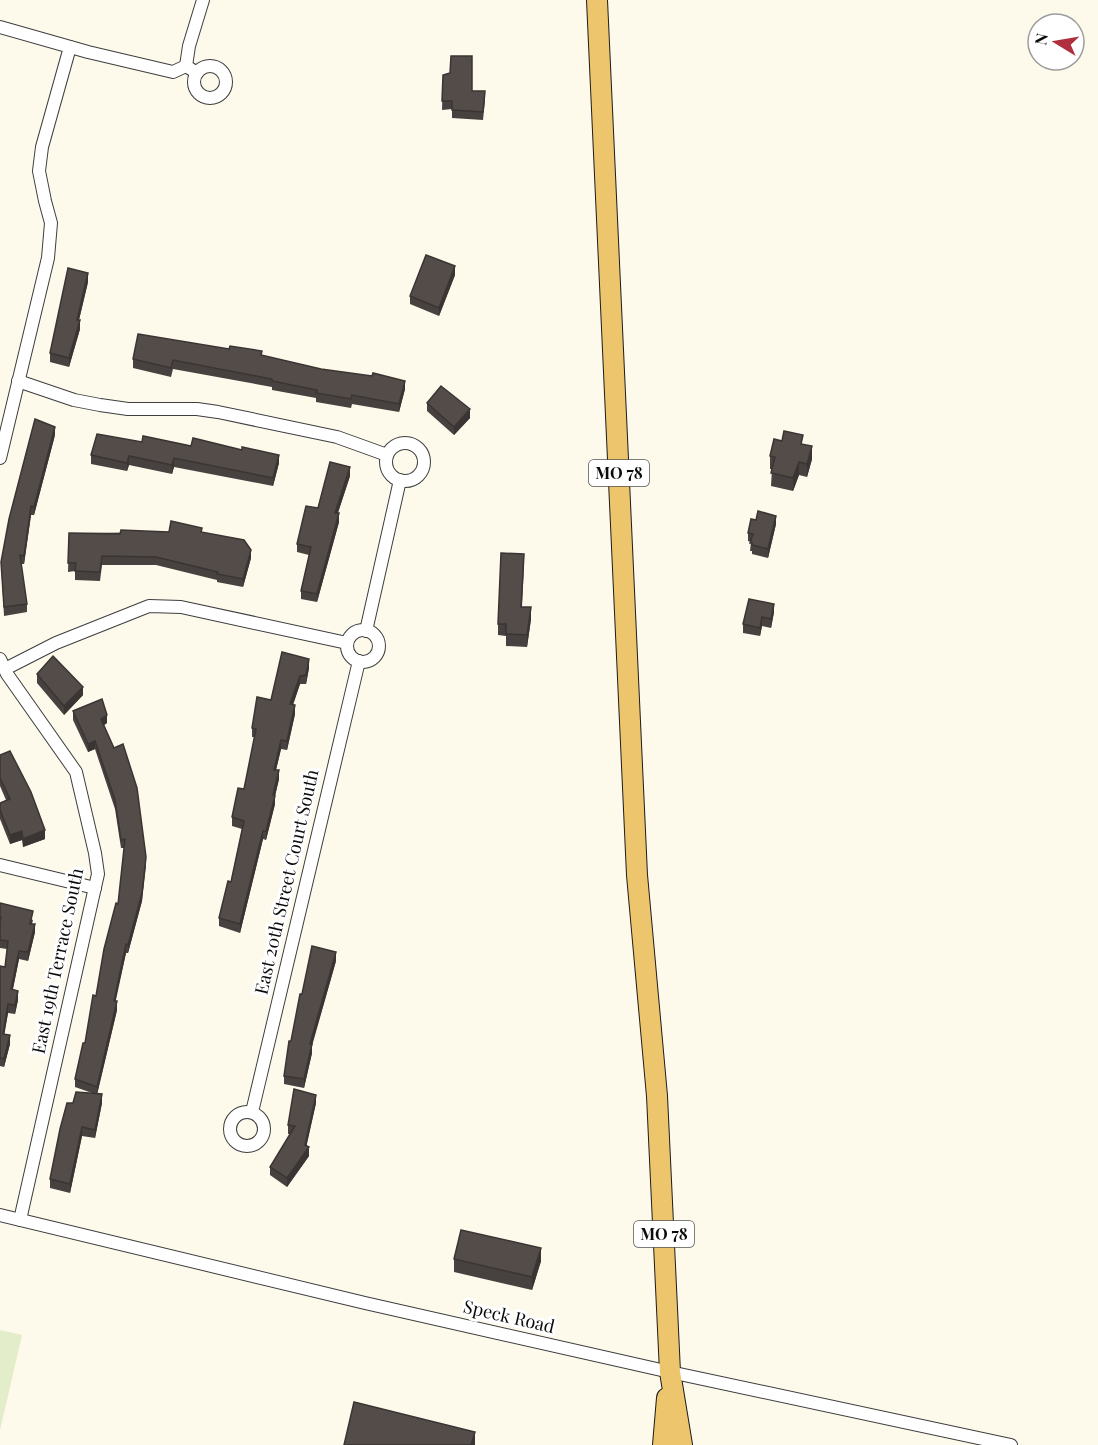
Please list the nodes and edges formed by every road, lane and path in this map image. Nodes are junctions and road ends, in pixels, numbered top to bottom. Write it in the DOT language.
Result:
graph roads {
  1 [pos="203,0"];
  2 [pos="597,0"];
  3 [pos="0,27"];
  4 [pos="70,47"];
  5 [pos="18,381"];
  6 [pos="387,455"];
  7 [pos="0,458"];
  8 [pos="400,480"];
  9 [pos="366,631"];
  10 [pos="347,643"];
  11 [pos="359,661"];
  12 [pos="2,664"];
  13 [pos="0,865"];
  14 [pos="95,888"];
  15 [pos="252,1112"];
  16 [pos="0,1215"];
  17 [pos="20,1220"];
  18 [pos="670,1372"];
  19 [pos="663,1445"];
  20 [pos="682,1445"];
  21 [pos="1011,1445"];
  1 -- 4 [label="street"];
  2 -- 18 [label="main road, MO 78"];
  3 -- 4 [label="street"];
  4 -- 5 [label="street"];
  5 -- 6 [label="street"];
  5 -- 7 [label="street"];
  6 -- 8 [label="street"];
  6 -- 8 [label="street"];
  8 -- 9 [label="street"];
  9 -- 10 [label="street"];
  9 -- 11 [label="street"];
  10 -- 11 [label="street"];
  10 -- 12 [label="street"];
  11 -- 15 [label="street, East 20th Street Court South"];
  12 -- 14 [label="street, East 19th Terrace South"];
  13 -- 14 [label="street"];
  14 -- 17 [label="street, East 19th Terrace South"];
  16 -- 17 [label="street, Speck Road"];
  17 -- 18 [label="street, Speck Road"];
  18 -- 19 [label="main road, MO 78"];
  18 -- 20 [label="main road, MO 78"];
  18 -- 21 [label="street, Speck Road"];
}
